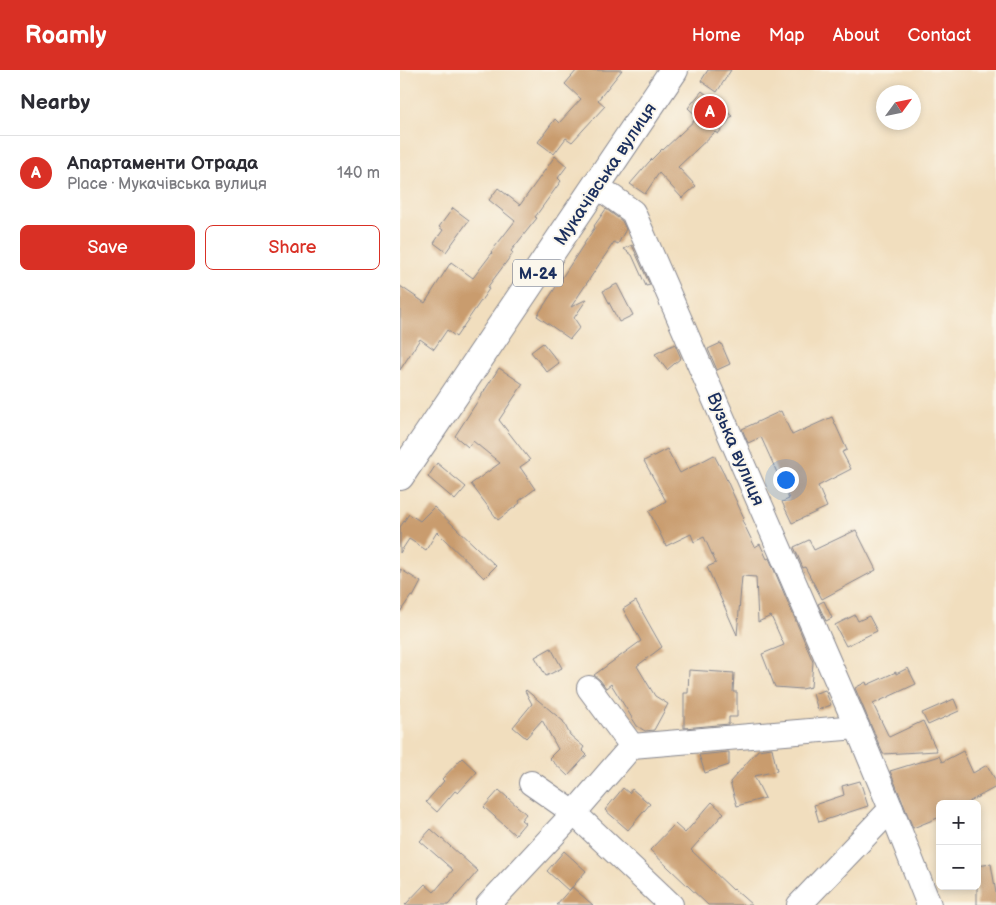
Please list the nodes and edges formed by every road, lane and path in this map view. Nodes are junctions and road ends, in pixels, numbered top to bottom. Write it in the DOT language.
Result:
graph roads {
  1 [pos="674,70"];
  2 [pos="597,186"];
  3 [pos="400,476"];
  4 [pos="589,688"];
  5 [pos="857,727"];
  6 [pos="632,746"];
  7 [pos="531,783"];
  8 [pos="891,809"];
  9 [pos="574,812"];
  10 [pos="488,905"];
  11 [pos="671,905"];
  12 [pos="799,905"];
  13 [pos="929,905"];
  1 -- 2 [label="highway, Мукачівська вулиця / М-24"];
  2 -- 3 [label="highway, Мукачівська вулиця / М-24"];
  2 -- 5 [label="street, Вузька вулиця"];
  4 -- 6 [label="street"];
  5 -- 6 [label="street"];
  5 -- 8 [label="street, Вузька вулиця"];
  6 -- 9 [label="street"];
  7 -- 9 [label="street"];
  8 -- 12 [label="street"];
  8 -- 13 [label="street, Вузька вулиця"];
  9 -- 10 [label="street"];
  9 -- 11 [label="street"];
}
